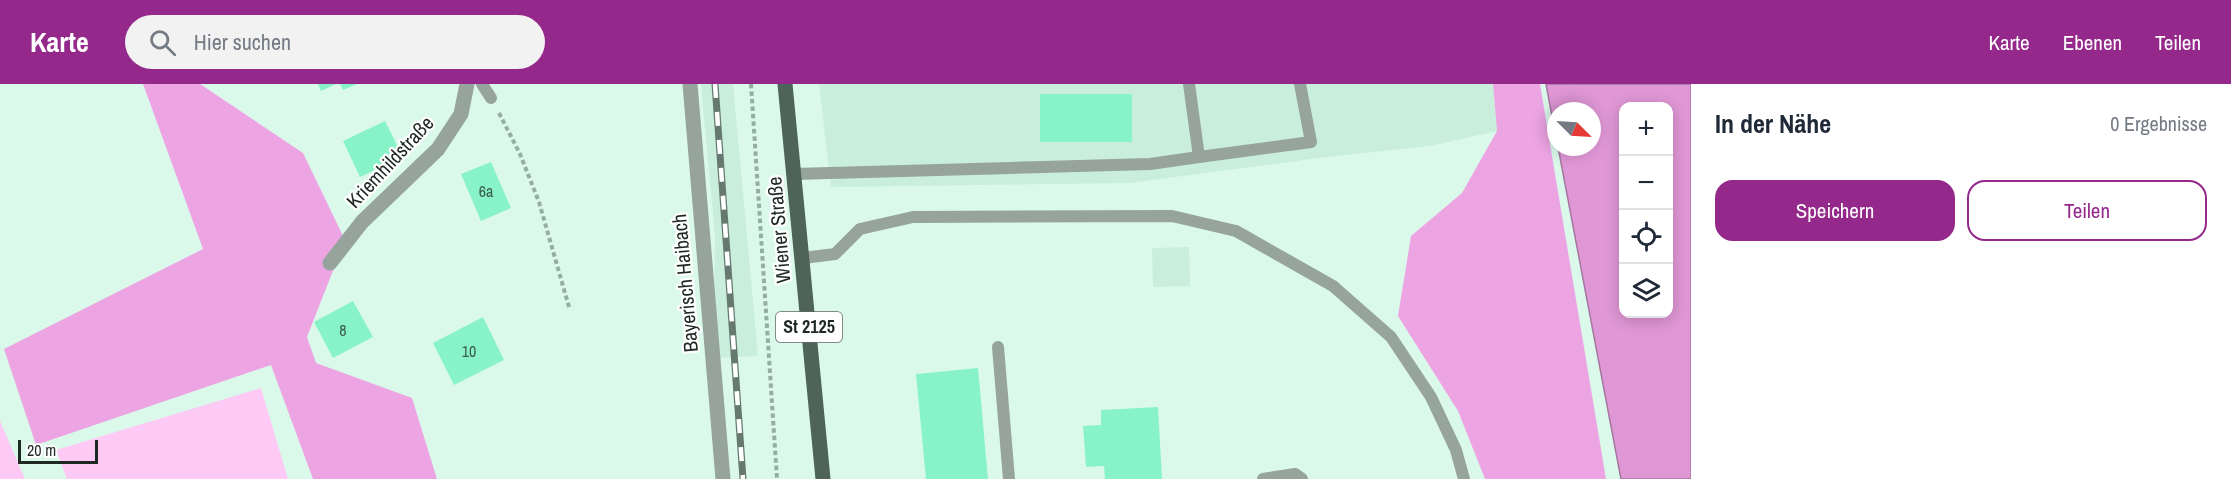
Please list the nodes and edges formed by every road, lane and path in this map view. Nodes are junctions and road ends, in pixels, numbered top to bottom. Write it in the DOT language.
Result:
graph roads {
  1 [pos="467,84"];
  2 [pos="482,84"];
  3 [pos="690,84"];
  4 [pos="752,84"];
  5 [pos="785,84"];
  6 [pos="1188,84"];
  7 [pos="1300,84"];
  8 [pos="491,98"];
  9 [pos="1199,157"];
  10 [pos="794,174"];
  11 [pos="802,258"];
  12 [pos="330,263"];
  13 [pos="569,307"];
  14 [pos="998,347"];
  15 [pos="723,479"];
  16 [pos="777,479"];
  17 [pos="823,479"];
  18 [pos="1009,479"];
  19 [pos="1263,479"];
  20 [pos="1302,479"];
  21 [pos="1464,479"];
  1 -- 12 [label="street, Kriemhildstraße"];
  2 -- 8 [label="lane"];
  3 -- 15 [label="street, Bayerisch Haibach"];
  4 -- 16 [label="path"];
  5 -- 10 [label="main road, Wiener Straße / St 2125"];
  6 -- 9 [label="lane"];
  7 -- 9 [label="lane"];
  8 -- 13 [label="path"];
  9 -- 10 [label="lane"];
  10 -- 11 [label="main road, Wiener Straße / St 2125"];
  11 -- 17 [label="main road, Wiener Straße / St 2125"];
  11 -- 21 [label="lane"];
  14 -- 18 [label="lane"];
  19 -- 20 [label="lane"];
}
